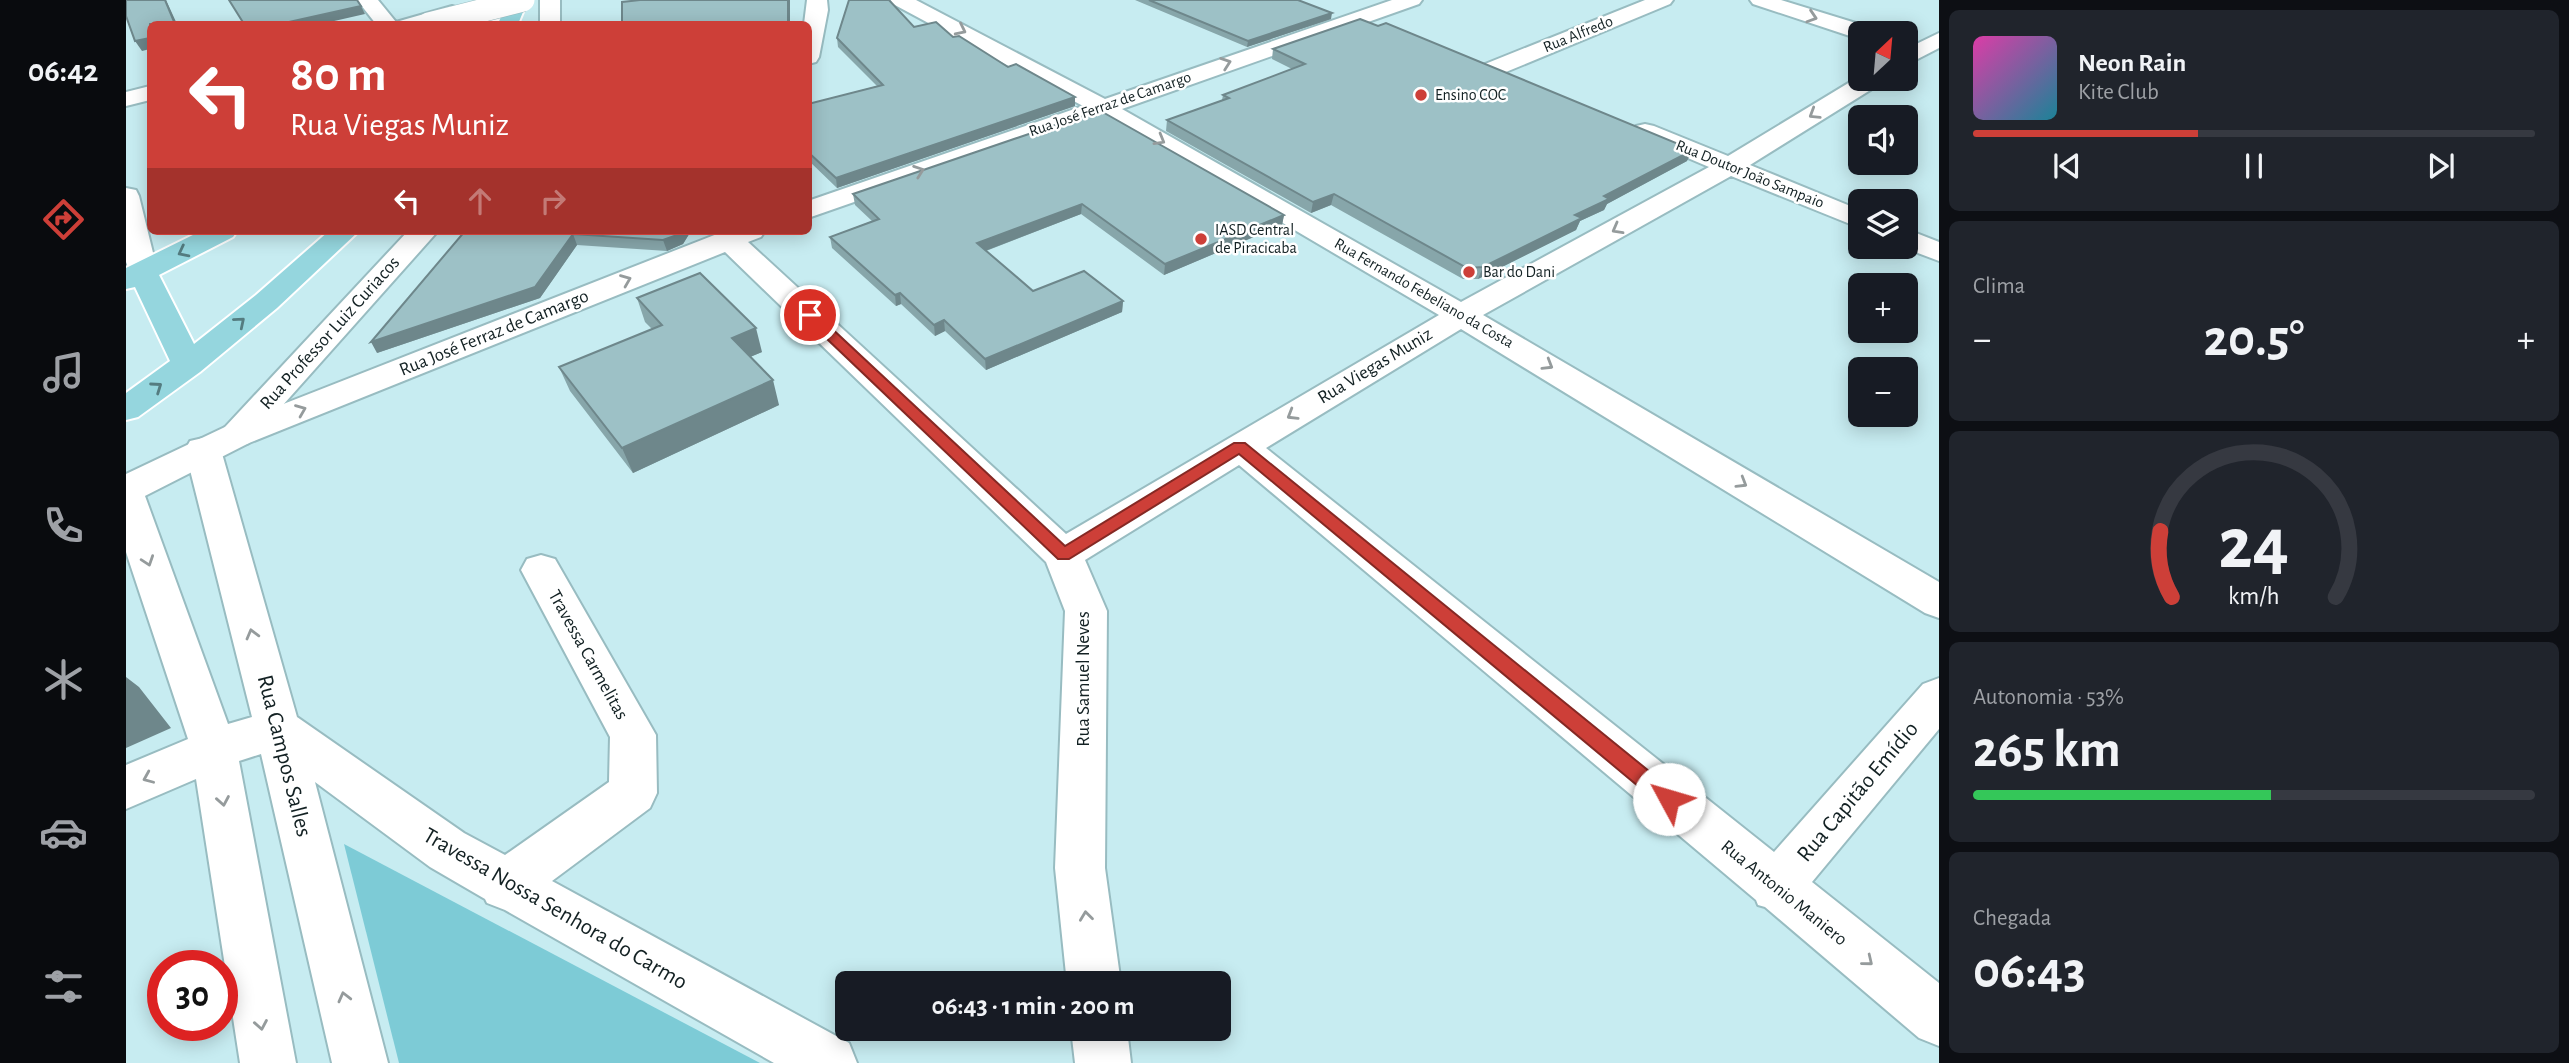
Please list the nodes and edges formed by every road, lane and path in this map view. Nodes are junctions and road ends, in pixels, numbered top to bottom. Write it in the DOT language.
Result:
graph roads {
  1 [pos="367,0"];
  2 [pos="550,0"];
  3 [pos="900,0"];
  4 [pos="1330,0"];
  5 [pos="1412,0"];
  6 [pos="1663,0"];
  7 [pos="1760,0"];
  8 [pos="820,3"];
  9 [pos="514,7"];
  10 [pos="452,12"];
  11 [pos="1366,15"];
  12 [pos="384,21"];
  13 [pos="417,21"];
  14 [pos="444,21"];
  15 [pos="486,21"];
  16 [pos="550,21"];
  17 [pos="1848,28"];
  18 [pos="1404,31"];
  19 [pos="812,39"];
  20 [pos="1939,39"];
  21 [pos="1918,52"];
  22 [pos="1467,58"];
  23 [pos="1493,69"];
  24 [pos="1518,79"];
  25 [pos="1852,91"];
  26 [pos="147,94"];
  27 [pos="126,99"];
  28 [pos="1101,107"];
  29 [pos="1618,120"];
  30 [pos="1730,166"];
  31 [pos="126,196"];
  32 [pos="812,209"];
  33 [pos="1848,214"];
  34 [pos="215,235"];
  35 [pos="341,235"];
  36 [pos="420,235"];
  37 [pos="736,235"];
  38 [pos="739,235"];
  39 [pos="1918,243"];
  40 [pos="1939,252"];
  41 [pos="134,276"];
  42 [pos="1463,314"];
  43 [pos="188,365"];
  44 [pos="126,409"];
  45 [pos="220,442"];
  46 [pos="1240,446"];
  47 [pos="126,490"];
  48 [pos="126,496"];
  49 [pos="1063,554"];
  50 [pos="541,570"];
  51 [pos="1939,602"];
  52 [pos="1939,697"];
  53 [pos="278,729"];
  54 [pos="214,749"];
  55 [pos="126,787"];
  56 [pos="505,885"];
  57 [pos="1776,887"];
  58 [pos="1092,971"];
  59 [pos="1939,1018"];
  60 [pos="1100,1041"];
  61 [pos="268,1063"];
  62 [pos="360,1063"];
  63 [pos="829,1063"];
  64 [pos="1103,1063"];
  1 -- 12 [label="street"];
  2 -- 16 [label="street"];
  3 -- 28 [label="street, Rua Fernando Febeliano da Costa, one-way"];
  4 -- 11 [label="street"];
  5 -- 11 [label="street, Rua José Ferraz de Camargo"];
  6 -- 23 [label="street, Rua Alfredo"];
  7 -- 17 [label="street, one-way"];
  8 -- 19 [label="street"];
  9 -- 14 [label="street, bridge"];
  9 -- 15 [label="street"];
  10 -- 13 [label="street"];
  11 -- 18 [label="street"];
  28 -- 11 [label="street, Rua José Ferraz de Camargo, one-way"];
  20 -- 21 [label="street"];
  22 -- 23 [label="street"];
  23 -- 24 [label="street"];
  25 -- 30 [label="street, Rua Viegas Muniz, one-way"];
  26 -- 27 [label="street"];
  32 -- 28 [label="street, Rua José Ferraz de Camargo, one-way"];
  28 -- 42 [label="street, Rua Fernando Febeliano da Costa, one-way"];
  29 -- 30 [label="street, Rua Doutor João Sampaio"];
  30 -- 33 [label="street, Rua Doutor João Sampaio"];
  30 -- 42 [label="street, Rua Viegas Muniz, one-way"];
  31 -- 41 [label="street"];
  34 -- 41 [label="main road, one-way"];
  43 -- 35 [label="main road, one-way"];
  36 -- 45 [label="street, Rua Professor Luiz Curiacos"];
  45 -- 37 [label="street, Rua José Ferraz de Camargo, one-way"];
  38 -- 49 [label="street, Rua Samuel Neves"];
  39 -- 40 [label="street"];
  41 -- 43 [label="main road"];
  42 -- 46 [label="street, Rua Viegas Muniz, one-way"];
  42 -- 51 [label="street, Rua Fernando Febeliano da Costa, one-way"];
  44 -- 43 [label="main road, one-way"];
  45 -- 47 [label="street"];
  53 -- 45 [label="street, Rua Campos Salles, one-way"];
  46 -- 49 [label="street, Rua Viegas Muniz"];
  46 -- 57 [label="street, Rua Antonio Maniero"];
  48 -- 54 [label="street, one-way"];
  58 -- 49 [label="street, Rua Samuel Neves, one-way"];
  50 -- 56 [label="street, Travessa Carmelitas"];
  52 -- 57 [label="street, Rua Capitão Emídio"];
  53 -- 54 [label="street"];
  53 -- 56 [label="street, Travessa Nossa Senhora do Carmo"];
  62 -- 53 [label="street, Rua Campos Salles, one-way"];
  54 -- 55 [label="street, one-way"];
  54 -- 61 [label="street, one-way"];
  56 -- 63 [label="street, Travessa Nossa Senhora do Carmo"];
  57 -- 59 [label="street, Rua Antonio Maniero, one-way"];
  60 -- 64 [label="street"];
}
